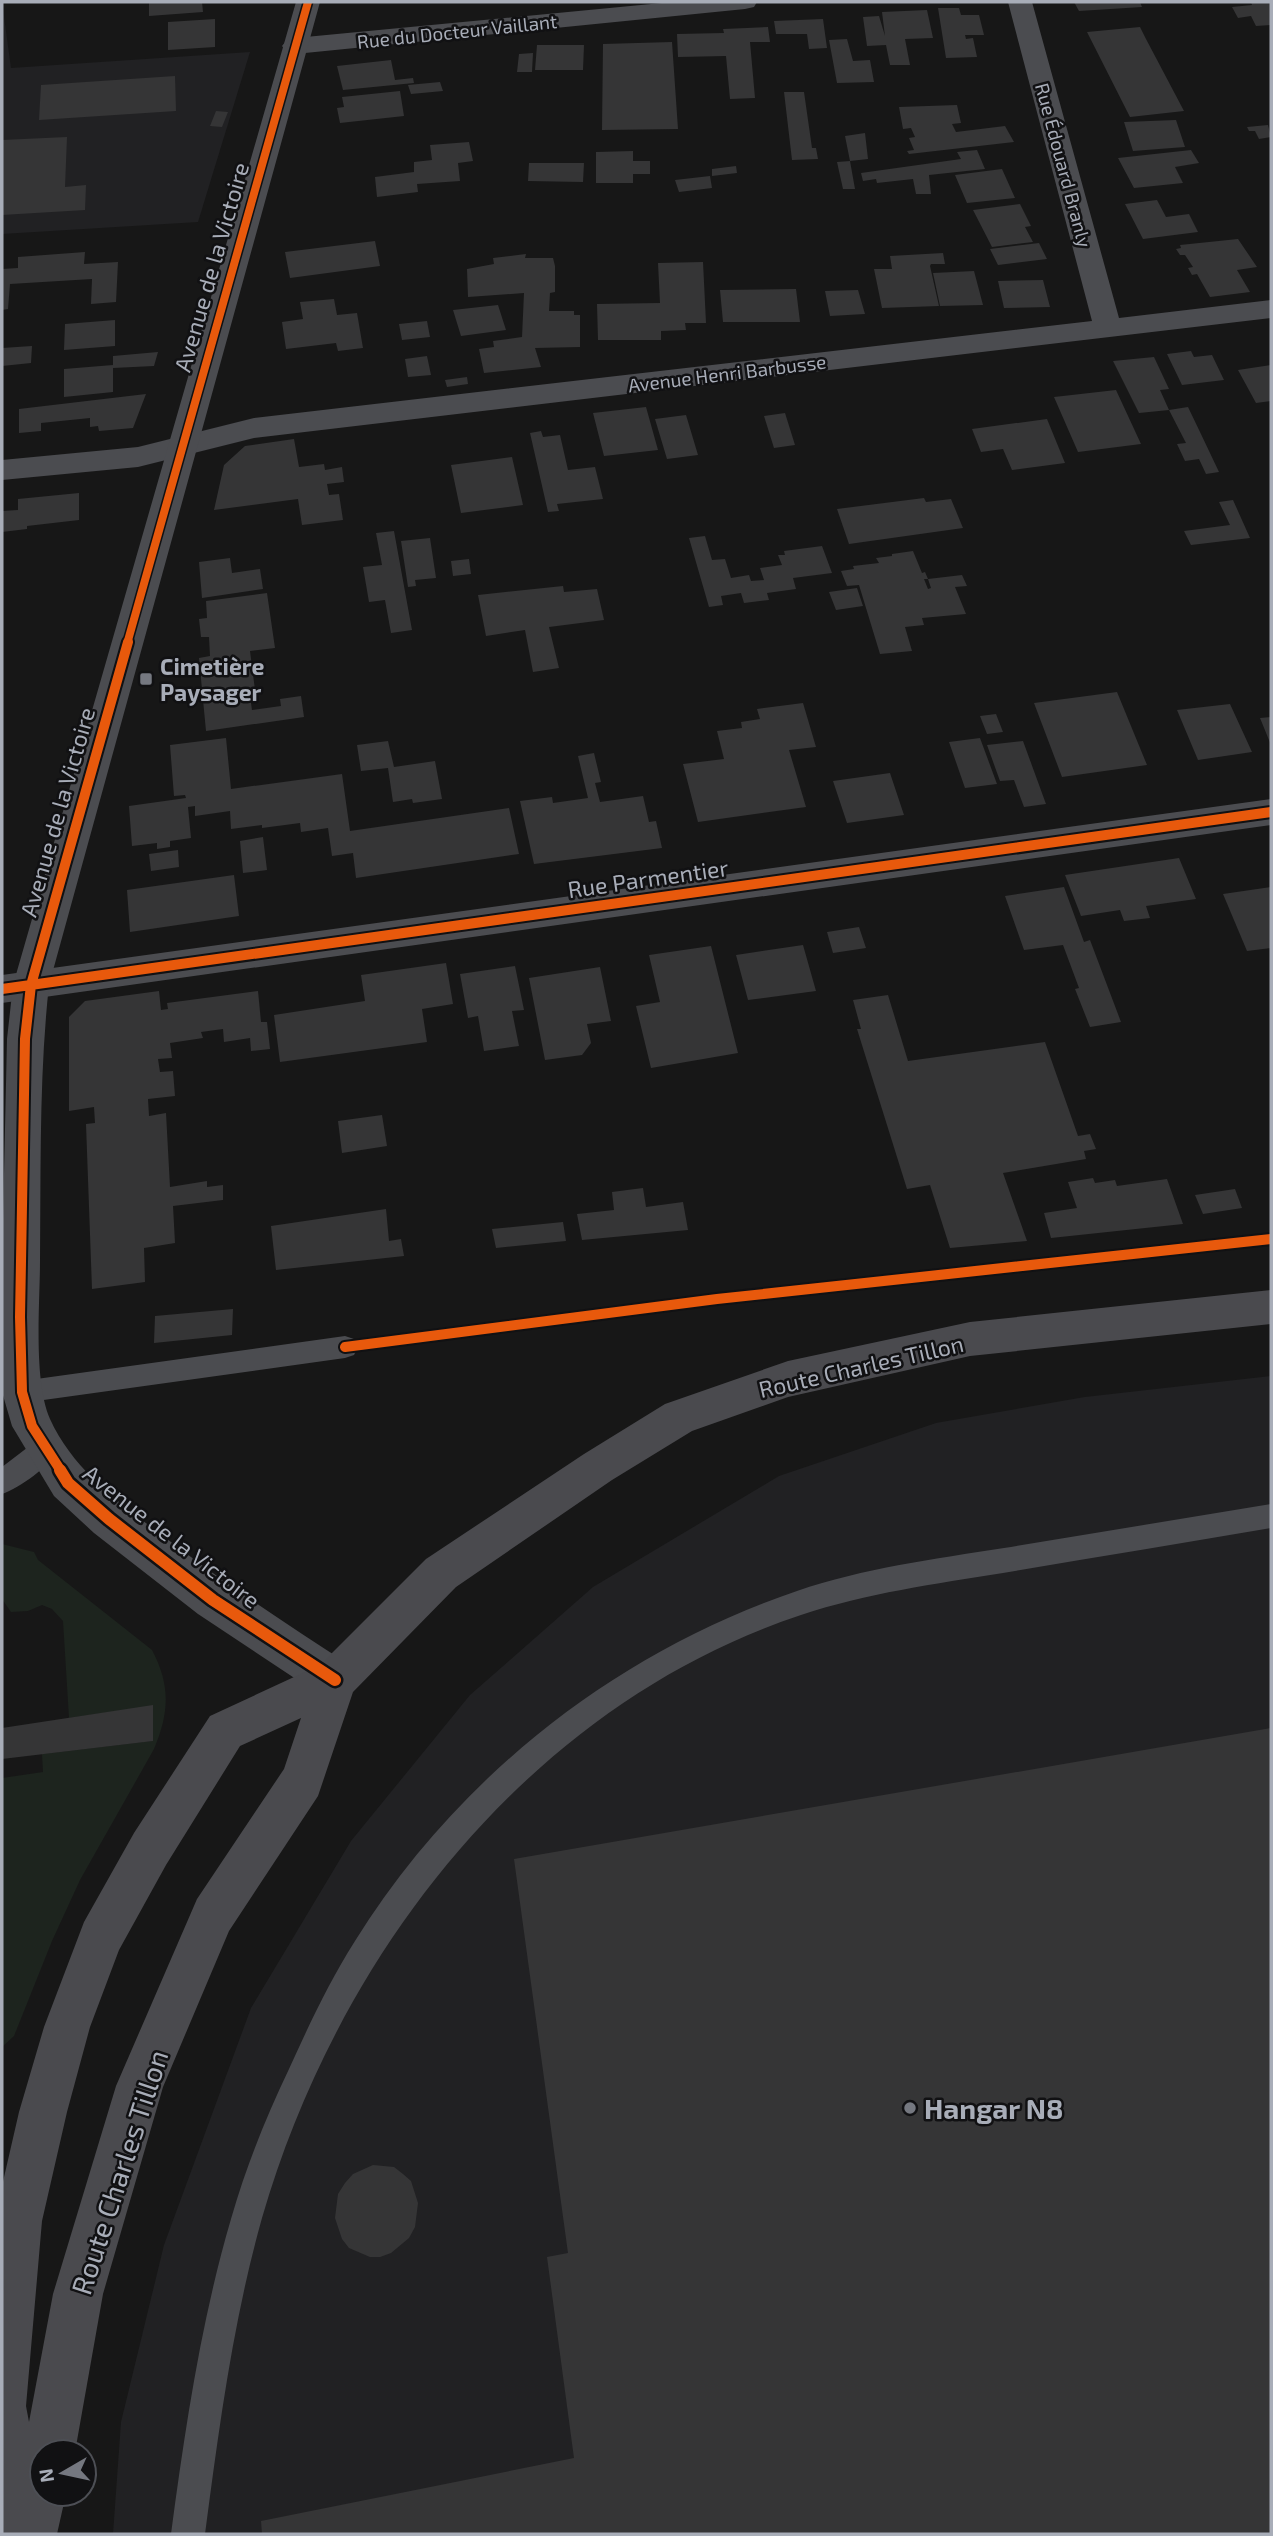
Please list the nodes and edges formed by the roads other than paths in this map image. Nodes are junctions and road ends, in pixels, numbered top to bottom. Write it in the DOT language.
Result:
graph roads {
  1 [pos="308,2"];
  2 [pos="745,2"];
  3 [pos="1020,2"];
  4 [pos="295,47"];
  5 [pos="1271,309"];
  6 [pos="1108,328"];
  7 [pos="185,444"];
  8 [pos="2,470"];
  9 [pos="1271,812"];
  10 [pos="16,987"];
  11 [pos="1271,1307"];
  12 [pos="345,1347"];
  13 [pos="22,1392"];
  14 [pos="45,1449"];
  15 [pos="2,1482"];
  16 [pos="1271,1516"];
  17 [pos="335,1680"];
  18 [pos="2,2406"];
  19 [pos="52,2438"];
  20 [pos="37,2508"];
  21 [pos="16,2534"];
  22 [pos="31,2534"];
  23 [pos="188,2534"];
  1 -- 4 [label="street, Avenue de la Victoire"];
  2 -- 4 [label="street, Rue du Docteur Vaillant"];
  3 -- 6 [label="street, Rue Édouard Branly"];
  4 -- 7 [label="street, Avenue de la Victoire"];
  5 -- 6 [label="street, Avenue Henri Barbusse"];
  6 -- 7 [label="street, Avenue Henri Barbusse"];
  7 -- 8 [label="street, Avenue Henri Barbusse"];
  7 -- 10 [label="street, Avenue de la Victoire"];
  9 -- 10 [label="street, Rue Parmentier"];
  10 -- 13 [label="street, Avenue de la Victoire"];
  11 -- 17 [label="main road, Route Charles Tillon"];
  12 -- 13 [label="lane"];
  13 -- 14 [label="street, Avenue de la Victoire"];
  14 -- 15 [label="lane"];
  14 -- 17 [label="street, Avenue de la Victoire"];
  16 -- 23 [label="lane"];
  17 -- 18 [label="main road, Route Charles Tillon"];
  17 -- 19 [label="main road, Route Charles Tillon"];
  18 -- 21 [label="main road, Route Charles Tillon"];
  20 -- 22 [label="main road"];
}
